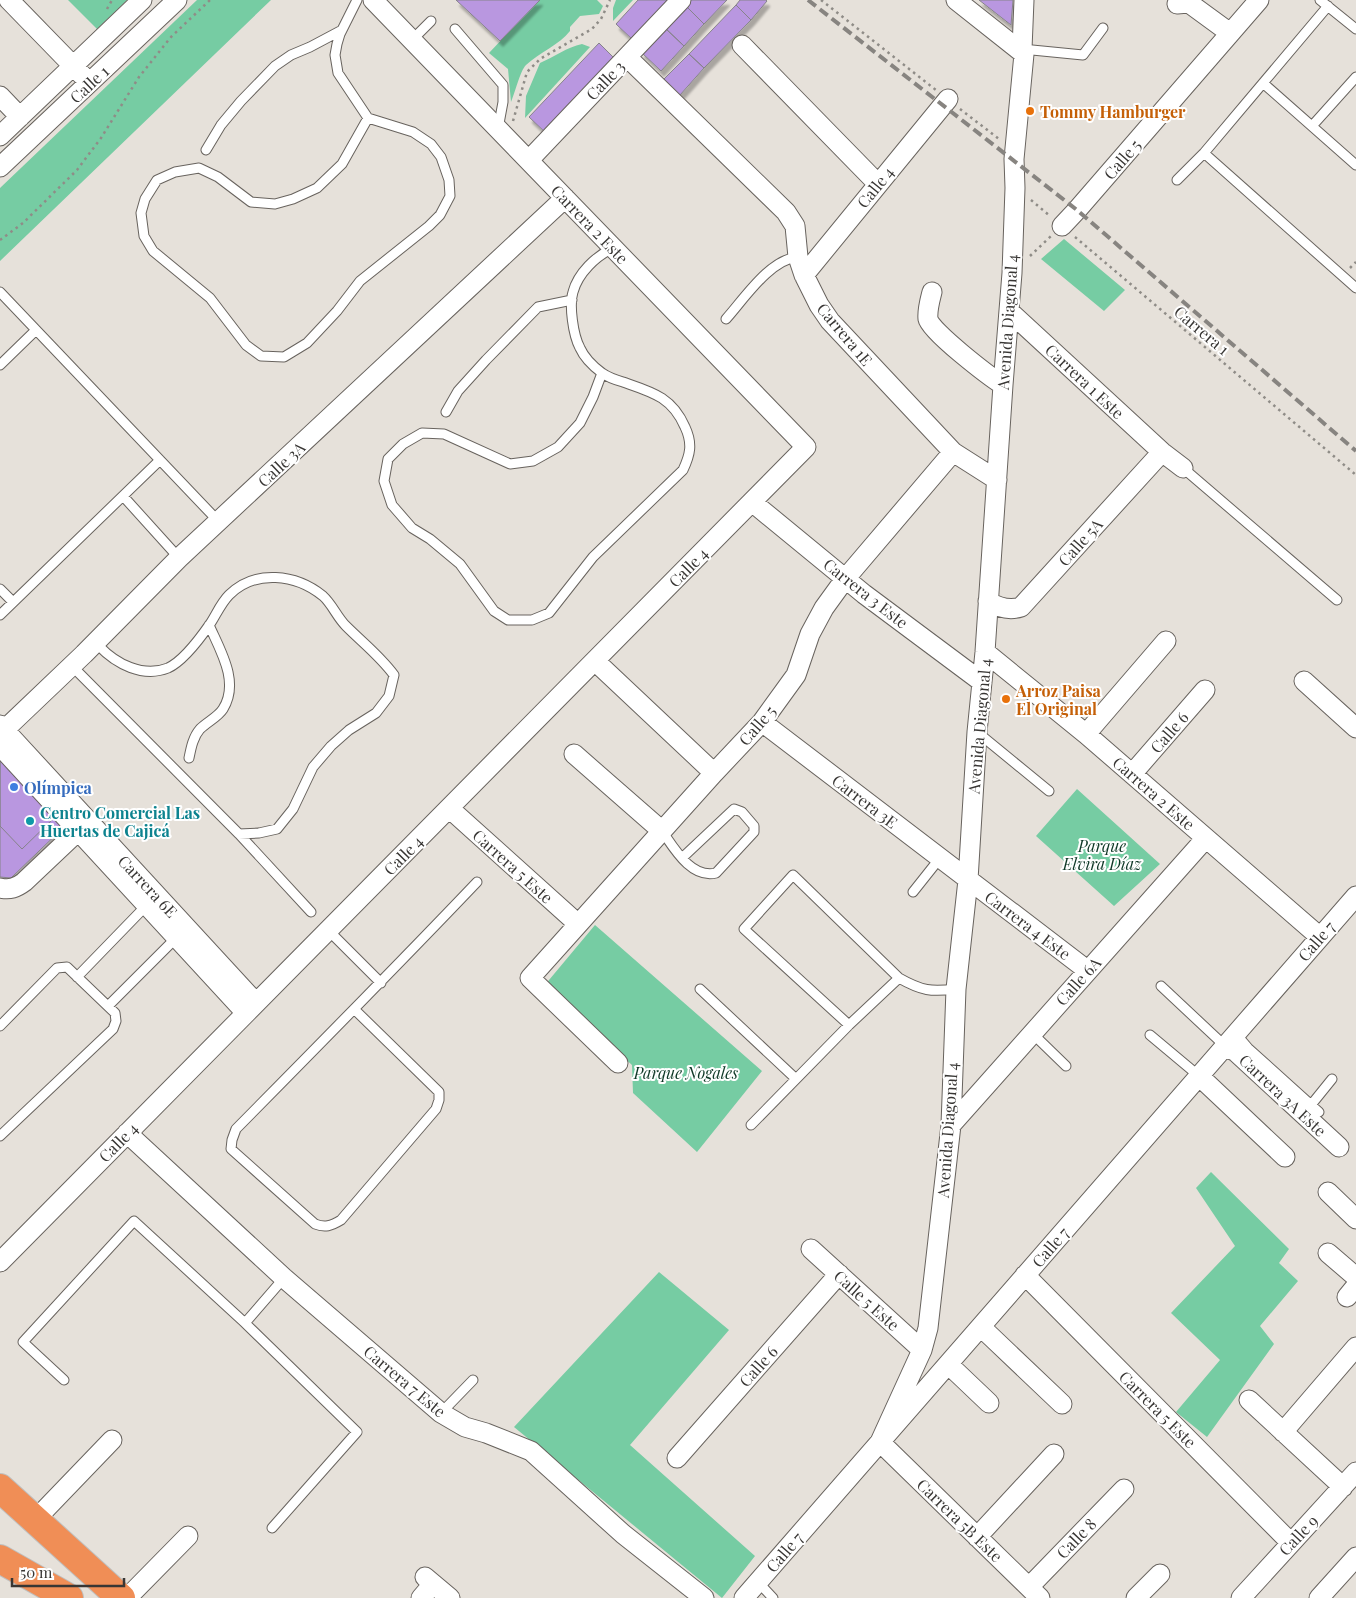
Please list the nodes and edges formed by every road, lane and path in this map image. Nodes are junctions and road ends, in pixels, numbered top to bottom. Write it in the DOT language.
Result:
graph roads {
  1 [pos="8,0"];
  2 [pos="142,0"];
  3 [pos="177,0"];
  4 [pos="210,0"];
  5 [pos="357,0"];
  6 [pos="373,0"];
  7 [pos="610,0"];
  8 [pos="681,0"];
  9 [pos="821,0"];
  10 [pos="956,0"];
  11 [pos="1024,0"];
  12 [pos="1259,0"];
  13 [pos="1320,0"];
  14 [pos="1177,4"];
  15 [pos="1328,6"];
  16 [pos="431,21"];
  17 [pos="1104,28"];
  18 [pos="455,29"];
  19 [pos="342,30"];
  20 [pos="1356,30"];
  21 [pos="1230,33"];
  22 [pos="412,40"];
  23 [pos="742,45"];
  24 [pos="1023,52"];
  25 [pos="627,57"];
  26 [pos="74,66"];
  27 [pos="1356,77"];
  28 [pos="89,83"];
  29 [pos="1264,83"];
  30 [pos="1352,90"];
  31 [pos="0,96"];
  32 [pos="948,99"];
  33 [pos="20,117"];
  34 [pos="368,118"];
  35 [pos="1312,126"];
  36 [pos="503,134"];
  37 [pos="0,136"];
  38 [pos="206,150"];
  39 [pos="1015,151"];
  40 [pos="1204,153"];
  41 [pos="529,160"];
  42 [pos="1356,166"];
  43 [pos="0,167"];
  44 [pos="1177,180"];
  45 [pos="878,184"];
  46 [pos="565,198"];
  47 [pos="1033,202"];
  48 [pos="1062,226"];
  49 [pos="0,240"];
  50 [pos="613,248"];
  51 [pos="798,257"];
  52 [pos="1012,273"];
  53 [pos="804,275"];
  54 [pos="1356,288"];
  55 [pos="0,292"];
  56 [pos="932,292"];
  57 [pos="572,300"];
  58 [pos="1009,311"];
  59 [pos="726,319"];
  60 [pos="36,330"];
  61 [pos="0,365"];
  62 [pos="602,373"];
  63 [pos="1003,385"];
  64 [pos="446,412"];
  65 [pos="806,447"];
  66 [pos="953,452"];
  67 [pos="1162,452"];
  68 [pos="160,460"];
  69 [pos="1183,468"];
  70 [pos="1356,475"];
  71 [pos="997,480"];
  72 [pos="123,496"];
  73 [pos="752,502"];
  74 [pos="219,522"];
  75 [pos="179,558"];
  76 [pos="845,578"];
  77 [pos="0,589"];
  78 [pos="1337,600"];
  79 [pos="988,601"];
  80 [pos="13,602"];
  81 [pos="0,616"];
  82 [pos="209,625"];
  83 [pos="1166,641"];
  84 [pos="985,652"];
  85 [pos="78,660"];
  86 [pos="595,661"];
  87 [pos="1304,681"];
  88 [pos="982,682"];
  89 [pos="1206,690"];
  90 [pos="762,722"];
  91 [pos="1356,728"];
  92 [pos="977,732"];
  93 [pos="1,734"];
  94 [pos="1086,734"];
  95 [pos="574,754"];
  96 [pos="189,758"];
  97 [pos="714,773"];
  98 [pos="1132,774"];
  99 [pos="1049,790"];
  100 [pos="449,808"];
  101 [pos="78,831"];
  102 [pos="662,831"];
  103 [pos="239,834"];
  104 [pos="1206,838"];
  105 [pos="682,858"];
  106 [pos="940,858"];
  107 [pos="968,880"];
  108 [pos="477,882"];
  109 [pos="0,888"];
  110 [pos="913,892"];
  111 [pos="1356,896"];
  112 [pos="148,907"];
  113 [pos="311,912"];
  114 [pos="578,924"];
  115 [pos="328,930"];
  116 [pos="1320,937"];
  117 [pos="177,938"];
  118 [pos="1088,970"];
  119 [pos="77,977"];
  120 [pos="900,978"];
  121 [pos="381,983"];
  122 [pos="1161,986"];
  123 [pos="700,989"];
  124 [pos="956,989"];
  125 [pos="108,1006"];
  126 [pos="251,1008"];
  127 [pos="354,1009"];
  128 [pos="848,1025"];
  129 [pos="0,1026"];
  130 [pos="1032,1033"];
  131 [pos="1150,1036"];
  132 [pos="1231,1040"];
  133 [pos="618,1063"];
  134 [pos="1066,1066"];
  135 [pos="1198,1076"];
  136 [pos="795,1078"];
  137 [pos="1332,1079"];
  138 [pos="1310,1105"];
  139 [pos="1319,1112"];
  140 [pos="751,1125"];
  141 [pos="950,1125"];
  142 [pos="127,1133"];
  143 [pos="0,1136"];
  144 [pos="1339,1147"];
  145 [pos="1285,1157"];
  146 [pos="1328,1192"];
  147 [pos="1356,1219"];
  148 [pos="811,1249"];
  149 [pos="1328,1253"];
  150 [pos="0,1262"];
  151 [pos="839,1274"];
  152 [pos="1025,1275"];
  153 [pos="284,1278"];
  154 [pos="1356,1278"];
  155 [pos="245,1323"];
  156 [pos="981,1327"];
  157 [pos="928,1328"];
  158 [pos="1356,1347"];
  159 [pos="922,1350"];
  160 [pos="951,1361"];
  161 [pos="64,1380"];
  162 [pos="473,1380"];
  163 [pos="1249,1400"];
  164 [pos="989,1403"];
  165 [pos="1062,1404"];
  166 [pos="441,1413"];
  167 [pos="1283,1432"];
  168 [pos="112,1440"];
  169 [pos="880,1442"];
  170 [pos="1054,1454"];
  171 [pos="677,1458"];
  172 [pos="1356,1472"];
  173 [pos="1342,1487"];
  174 [pos="1124,1488"];
  175 [pos="4,1495"];
  176 [pos="35,1520"];
  177 [pos="272,1528"];
  178 [pos="188,1536"];
  179 [pos="977,1537"];
  180 [pos="1291,1543"];
  181 [pos="1356,1557"];
  182 [pos="0,1559"];
  183 [pos="1160,1574"];
  184 [pos="758,1582"];
  185 [pos="426,1586"];
  186 [pos="1034,1592"];
  187 [pos="70,1598"];
  188 [pos="121,1598"];
  189 [pos="127,1598"];
  190 [pos="450,1598"];
  191 [pos="704,1598"];
  192 [pos="744,1598"];
  193 [pos="773,1598"];
  194 [pos="1136,1598"];
  195 [pos="1241,1598"];
  196 [pos="1319,1598"];
  1 -- 26 [label="street"];
  2 -- 26 [label="street, Calle 1"];
  3 -- 28 [label="street, Calle 1"];
  4 -- 49 [label="path"];
  5 -- 19 [label="lane"];
  6 -- 22 [label="street, Carrera 2 Este"];
  7 -- 36 [label="path"];
  8 -- 25 [label="street, Calle 3"];
  9 -- 32 [label="path"];
  10 -- 24 [label="street"];
  11 -- 24 [label="street, Avenida Diagonal 4"];
  12 -- 21 [label="street, Calle 5"];
  13 -- 15 [label="lane"];
  14 -- 21 [label="street"];
  15 -- 20 [label="lane"];
  15 -- 29 [label="lane"];
  16 -- 22 [label="lane"];
  17 -- 24 [label="lane"];
  18 -- 36 [label="lane"];
  19 -- 34 [label="lane"];
  19 -- 38 [label="lane"];
  21 -- 48 [label="street, Calle 5"];
  22 -- 36 [label="street, Carrera 2 Este"];
  23 -- 45 [label="street"];
  24 -- 39 [label="street, Avenida Diagonal 4"];
  25 -- 41 [label="street, Calle 3"];
  25 -- 51 [label="street, Carrera 1E"];
  26 -- 28 [label="street"];
  26 -- 33 [label="street, Calle 1"];
  27 -- 30 [label="lane"];
  28 -- 43 [label="street, Calle 1"];
  29 -- 35 [label="lane"];
  29 -- 40 [label="lane"];
  30 -- 35 [label="lane"];
  31 -- 33 [label="street"];
  32 -- 39 [label="path"];
  32 -- 45 [label="street, Calle 4"];
  33 -- 37 [label="street, Calle 1"];
  34 -- 34 [label="lane"];
  35 -- 42 [label="lane"];
  36 -- 41 [label="street, Carrera 2 Este"];
  39 -- 52 [label="street, Avenida Diagonal 4"];
  40 -- 44 [label="lane"];
  40 -- 54 [label="lane"];
  41 -- 46 [label="street, Carrera 2 Este"];
  45 -- 53 [label="street, Calle 4"];
  46 -- 50 [label="street, Carrera 2 Este"];
  46 -- 74 [label="street, Calle 3A"];
  47 -- 48 [label="path, Carrera 1"];
  48 -- 52 [label="path"];
  48 -- 70 [label="path, Carrera 1"];
  50 -- 57 [label="lane"];
  50 -- 65 [label="street, Carrera 2 Este"];
  51 -- 53 [label="street, Carrera 1E"];
  51 -- 59 [label="lane"];
  52 -- 58 [label="street, Avenida Diagonal 4"];
  53 -- 66 [label="street, Carrera 1E"];
  55 -- 60 [label="lane"];
  56 -- 63 [label="street"];
  57 -- 62 [label="lane"];
  57 -- 64 [label="lane"];
  58 -- 63 [label="street, Avenida Diagonal 4"];
  58 -- 67 [label="street, Carrera 1 Este"];
  60 -- 61 [label="lane"];
  60 -- 68 [label="lane"];
  62 -- 62 [label="lane"];
  63 -- 71 [label="street, Avenida Diagonal 4"];
  65 -- 73 [label="street, Calle 4"];
  66 -- 71 [label="street, Carrera 1E"];
  66 -- 76 [label="street, Calle 5"];
  67 -- 69 [label="street, Carrera 1 Este"];
  67 -- 79 [label="street, Calle 5A"];
  68 -- 72 [label="lane"];
  68 -- 74 [label="lane"];
  69 -- 78 [label="lane"];
  71 -- 79 [label="street, Avenida Diagonal 4"];
  72 -- 75 [label="lane"];
  72 -- 80 [label="lane"];
  73 -- 76 [label="street, Carrera 3 Este"];
  73 -- 86 [label="street, Calle 4"];
  74 -- 75 [label="street, Calle 3A"];
  75 -- 85 [label="street, Calle 3A"];
  76 -- 88 [label="street, Carrera 3 Este"];
  76 -- 90 [label="street, Calle 5"];
  77 -- 80 [label="lane"];
  79 -- 84 [label="street, Avenida Diagonal 4"];
  80 -- 81 [label="lane"];
  82 -- 85 [label="lane"];
  82 -- 96 [label="lane"];
  82 -- 103 [label="lane"];
  83 -- 94 [label="street"];
  84 -- 88 [label="street, Avenida Diagonal 4"];
  84 -- 94 [label="street, Carrera 2 Este"];
  85 -- 93 [label="street, Calle 3A"];
  85 -- 103 [label="lane"];
  86 -- 97 [label="street"];
  86 -- 100 [label="street, Calle 4"];
  87 -- 91 [label="street"];
  88 -- 92 [label="street, Avenida Diagonal 4"];
  89 -- 98 [label="street, Calle 6"];
  90 -- 97 [label="street, Calle 5"];
  90 -- 106 [label="street, Carrera 3E"];
  92 -- 99 [label="lane"];
  92 -- 107 [label="street, Avenida Diagonal 4"];
  93 -- 101 [label="street, Carrera 6E"];
  93 -- 126 [label="street, Carrera 6E"];
  94 -- 98 [label="street, Carrera 2 Este"];
  95 -- 102 [label="street"];
  97 -- 102 [label="street, Calle 5"];
  98 -- 104 [label="street, Carrera 2 Este"];
  100 -- 114 [label="street, Carrera 5 Este"];
  100 -- 115 [label="street, Calle 4"];
  101 -- 109 [label="street"];
  101 -- 112 [label="street, Carrera 6E"];
  102 -- 105 [label="lane"];
  102 -- 114 [label="street, Calle 5"];
  103 -- 113 [label="lane"];
  104 -- 116 [label="street, Carrera 2 Este"];
  104 -- 118 [label="street, Calle 6A"];
  105 -- 105 [label="lane"];
  106 -- 107 [label="street, Carrera 3E"];
  106 -- 110 [label="lane"];
  107 -- 118 [label="street, Carrera 4 Este"];
  107 -- 124 [label="street, Avenida Diagonal 4"];
  108 -- 121 [label="lane"];
  111 -- 116 [label="street, Calle 7"];
  112 -- 117 [label="street, Carrera 6E"];
  112 -- 119 [label="lane"];
  114 -- 133 [label="street, Calle 5"];
  115 -- 121 [label="lane"];
  115 -- 126 [label="street, Calle 4"];
  116 -- 132 [label="street, Calle 7"];
  117 -- 125 [label="lane"];
  117 -- 126 [label="street, Carrera 6E"];
  118 -- 130 [label="street, Calle 6A"];
  119 -- 125 [label="lane"];
  119 -- 129 [label="lane"];
  120 -- 124 [label="lane"];
  120 -- 128 [label="lane"];
  120 -- 128 [label="lane"];
  121 -- 127 [label="lane"];
  122 -- 132 [label="lane"];
  123 -- 136 [label="lane"];
  124 -- 141 [label="street, Avenida Diagonal 4"];
  125 -- 143 [label="lane"];
  126 -- 142 [label="street, Calle 4"];
  127 -- 127 [label="lane"];
  128 -- 136 [label="lane"];
  130 -- 134 [label="lane"];
  130 -- 141 [label="street, Calle 6A"];
  131 -- 135 [label="lane"];
  132 -- 135 [label="street, Calle 7"];
  132 -- 138 [label="lane"];
  132 -- 144 [label="street, Carrera 3A Este"];
  135 -- 145 [label="street"];
  135 -- 152 [label="street, Calle 7"];
  136 -- 140 [label="lane"];
  137 -- 138 [label="lane"];
  138 -- 139 [label="lane"];
  141 -- 157 [label="street, Avenida Diagonal 4"];
  142 -- 150 [label="street, Calle 4"];
  142 -- 153 [label="street, Carrera 7 Este"];
  146 -- 147 [label="street"];
  148 -- 151 [label="street, Calle 5 Este"];
  149 -- 154 [label="street"];
  151 -- 159 [label="street, Calle 5 Este"];
  151 -- 171 [label="street, Calle 6"];
  152 -- 156 [label="street, Calle 7"];
  152 -- 180 [label="street, Carrera 5 Este"];
  153 -- 155 [label="lane"];
  153 -- 166 [label="street, Carrera 7 Este"];
  155 -- 161 [label="lane"];
  155 -- 177 [label="lane"];
  156 -- 160 [label="street, Calle 7"];
  156 -- 165 [label="street"];
  157 -- 159 [label="street, Avenida Diagonal 4"];
  157 -- 160 [label="street"];
  158 -- 167 [label="street"];
  159 -- 169 [label="street, Avenida Diagonal 4"];
  160 -- 164 [label="street"];
  160 -- 169 [label="street, Calle 7"];
  162 -- 166 [label="lane"];
  163 -- 167 [label="street"];
  166 -- 191 [label="street, Carrera 7 Este"];
  167 -- 173 [label="street"];
  168 -- 176 [label="street"];
  169 -- 179 [label="street, Carrera 5B Este"];
  169 -- 184 [label="street, Calle 7"];
  170 -- 179 [label="street"];
  172 -- 173 [label="street, Calle 9"];
  173 -- 180 [label="street, Calle 9"];
  174 -- 186 [label="street, Calle 8"];
  175 -- 176 [label="highway"];
  176 -- 188 [label="highway"];
  178 -- 189 [label="street"];
  179 -- 186 [label="street, Carrera 5B Este"];
  180 -- 195 [label="street, Calle 9"];
  181 -- 196 [label="street"];
  182 -- 187 [label="highway"];
  183 -- 194 [label="street"];
  184 -- 192 [label="street, Calle 7"];
  184 -- 193 [label="lane"];
  185 -- 190 [label="street"];
}
